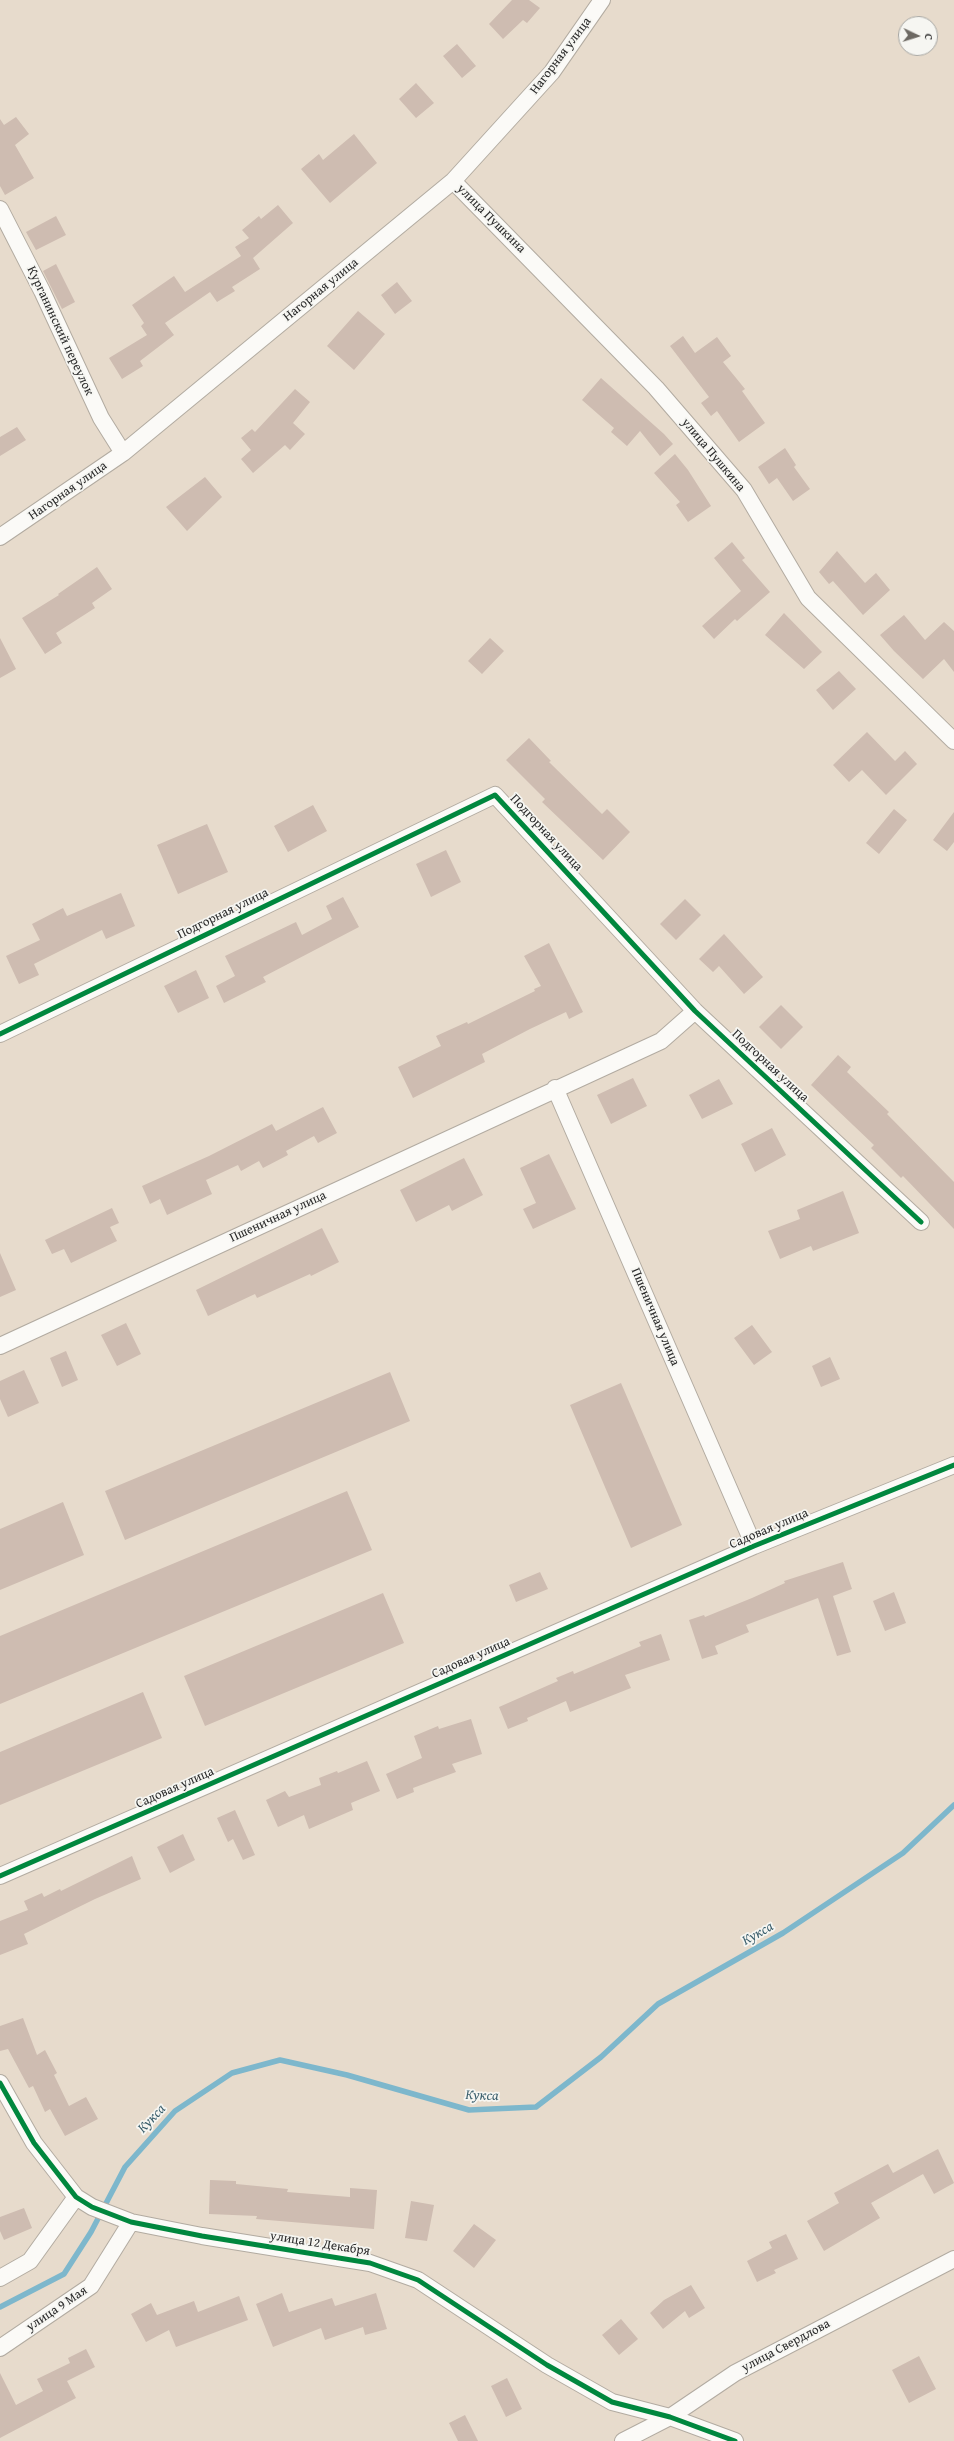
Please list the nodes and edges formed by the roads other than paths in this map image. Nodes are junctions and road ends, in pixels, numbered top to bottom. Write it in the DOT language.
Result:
graph roads {
  1 [pos="602,0"];
  2 [pos="453,181"];
  3 [pos="0,209"];
  4 [pos="122,453"];
  5 [pos="0,536"];
  6 [pos="954,741"];
  7 [pos="695,1011"];
  8 [pos="0,1034"];
  9 [pos="555,1088"];
  10 [pos="920,1222"];
  11 [pos="0,1346"];
  12 [pos="954,1465"];
  13 [pos="754,1546"];
  14 [pos="0,1876"];
  15 [pos="0,2083"];
  16 [pos="76,2197"];
  17 [pos="131,2222"];
  18 [pos="954,2259"];
  19 [pos="0,2278"];
  20 [pos="0,2348"];
  21 [pos="670,2417"];
  22 [pos="623,2441"];
  23 [pos="735,2441"];
  1 -- 2 [label="street, Нагорная улица"];
  2 -- 4 [label="street, Нагорная улица"];
  2 -- 6 [label="street, улица Пушкина"];
  3 -- 4 [label="street, Курганинский переулок"];
  4 -- 5 [label="street, Нагорная улица"];
  7 -- 8 [label="street, Подгорная улица"];
  7 -- 9 [label="street, Пшеничная улица"];
  7 -- 10 [label="street, Подгорная улица"];
  9 -- 11 [label="street, Пшеничная улица"];
  9 -- 13 [label="street, Пшеничная улица"];
  12 -- 13 [label="street, Садовая улица"];
  13 -- 14 [label="street, Садовая улица"];
  15 -- 16 [label="street, улица 12 Декабря"];
  16 -- 17 [label="street, улица 12 Декабря"];
  16 -- 19 [label="street"];
  17 -- 20 [label="street, улица 9 Мая"];
  17 -- 21 [label="street, улица 12 Декабря"];
  18 -- 21 [label="street, улица Свердлова"];
  21 -- 22 [label="street, улица Свердлова"];
  21 -- 23 [label="street, улица 12 Декабря"];
}
